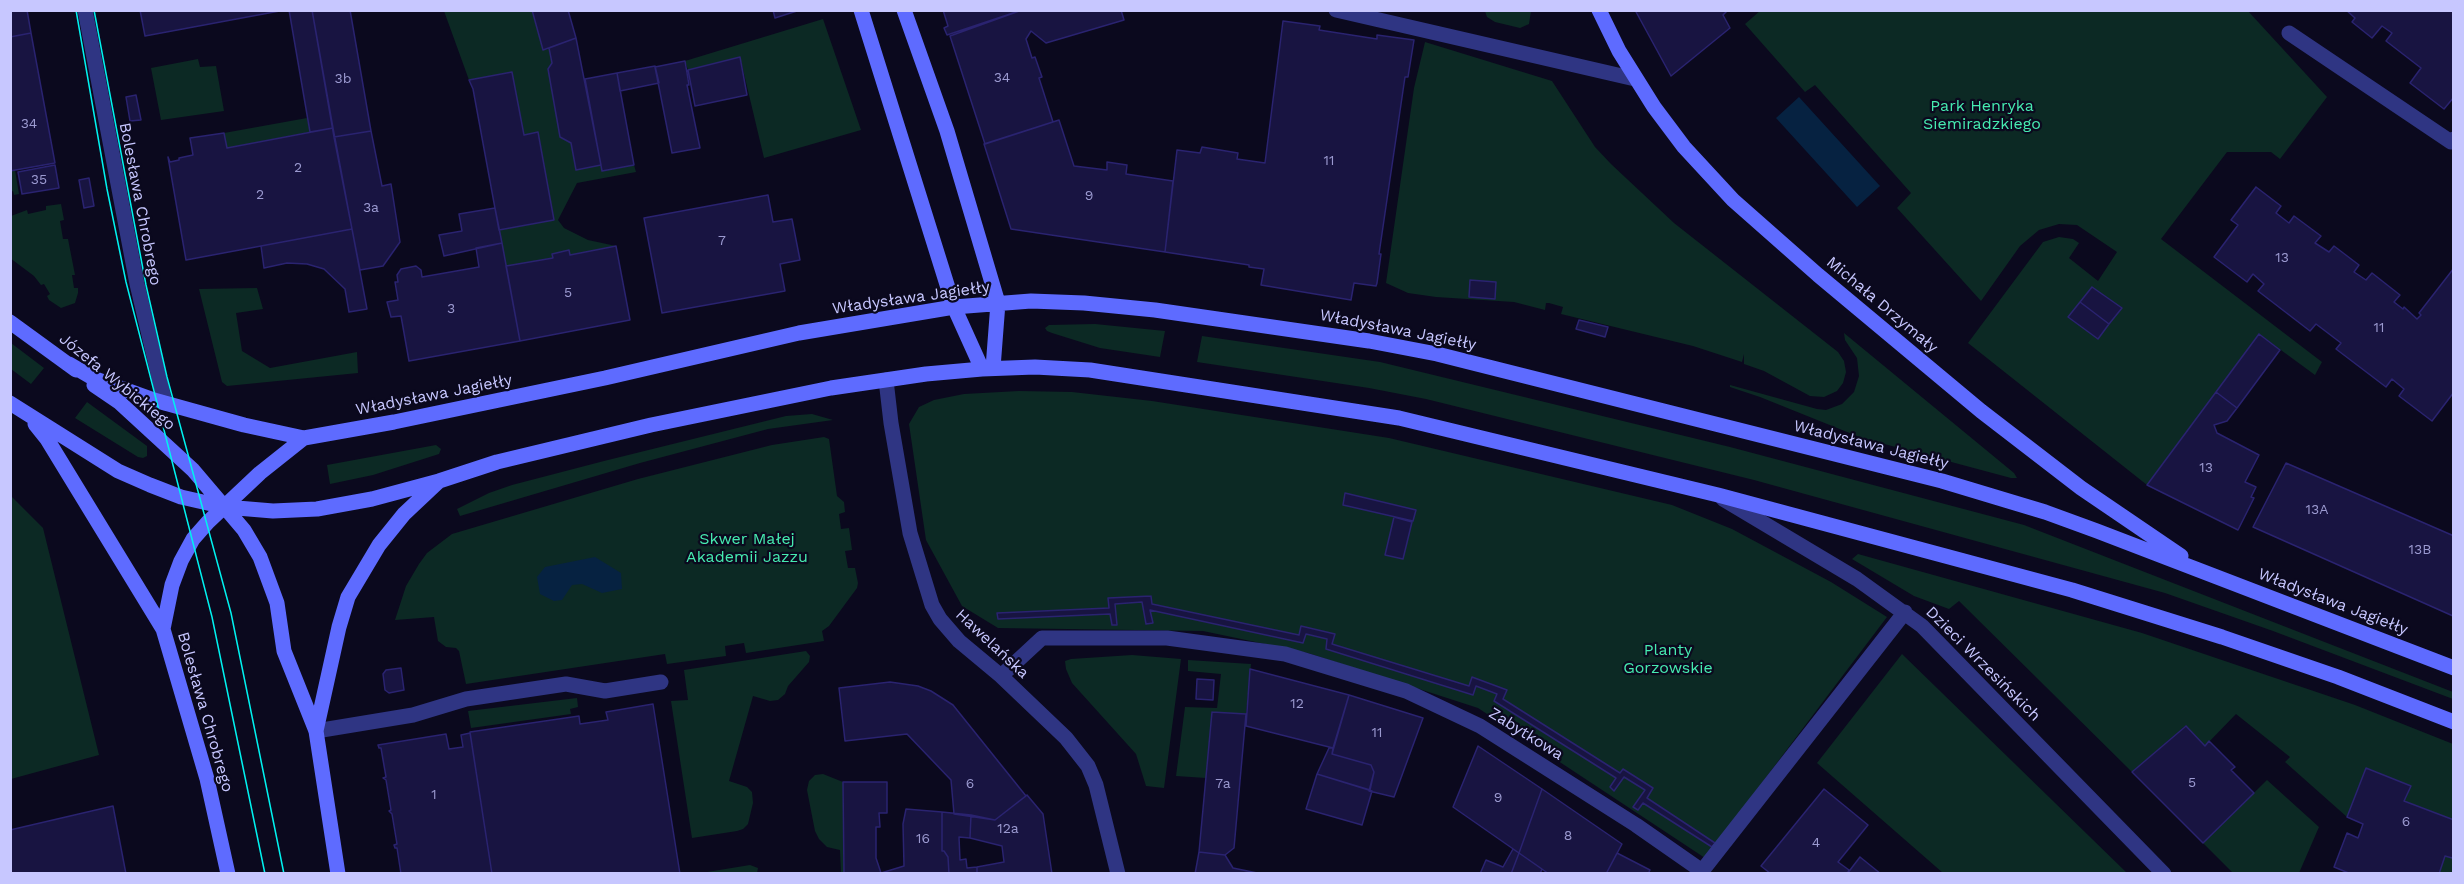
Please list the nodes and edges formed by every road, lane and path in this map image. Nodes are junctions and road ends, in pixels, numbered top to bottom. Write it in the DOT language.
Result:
graph roads {
  1 [pos="85,10"];
  2 [pos="861,10"];
  3 [pos="904,10"];
  4 [pos="1336,10"];
  5 [pos="1599,10"];
  6 [pos="2289,33"];
  7 [pos="1635,79"];
  8 [pos="2454,139"];
  9 [pos="998,303"];
  10 [pos="954,307"];
  11 [pos="10,322"];
  12 [pos="69,364"];
  13 [pos="988,368"];
  14 [pos="886,380"];
  15 [pos="10,403"];
  16 [pos="165,403"];
  17 [pos="30,417"];
  18 [pos="304,438"];
  19 [pos="439,481"];
  20 [pos="1718,495"];
  21 [pos="225,507"];
  22 [pos="2201,570"];
  23 [pos="1905,612"];
  24 [pos="163,629"];
  25 [pos="2454,668"];
  26 [pos="1001,676"];
  27 [pos="661,682"];
  28 [pos="2454,722"];
  29 [pos="316,731"];
  30 [pos="228,873"];
  31 [pos="338,873"];
  32 [pos="1118,873"];
  33 [pos="2164,873"];
  1 -- 16 [label="street, Bolesława Chrobrego"];
  2 -- 10 [label="main road"];
  3 -- 9 [label="main road"];
  4 -- 7 [label="street"];
  5 -- 7 [label="main road, Michała Drzymały"];
  6 -- 8 [label="street"];
  7 -- 22 [label="main road, Michała Drzymały"];
  9 -- 10 [label="main road, Władysława Jagiełły"];
  9 -- 13 [label="main road"];
  9 -- 22 [label="main road, Władysława Jagiełły"];
  10 -- 13 [label="main road"];
  10 -- 18 [label="main road, Władysława Jagiełły"];
  11 -- 12 [label="main road, Józefa Wybickiego"];
  12 -- 16 [label="main road"];
  12 -- 21 [label="main road, Józefa Wybickiego"];
  13 -- 14 [label="main road"];
  13 -- 20 [label="main road"];
  14 -- 19 [label="main road"];
  14 -- 26 [label="street, Hawelańska"];
  15 -- 17 [label="main road"];
  16 -- 18 [label="main road"];
  17 -- 21 [label="main road"];
  17 -- 24 [label="main road, Bolesława Chrobrego"];
  18 -- 21 [label="main road"];
  19 -- 21 [label="main road"];
  19 -- 29 [label="main road"];
  20 -- 23 [label="street, Dzieci Wrzesińskich"];
  20 -- 28 [label="main road"];
  21 -- 24 [label="main road"];
  21 -- 29 [label="main road, Józefa Wybickiego"];
  22 -- 25 [label="main road, Władysława Jagiełły"];
  23 -- 26 [label="street, Zabytkowa"];
  23 -- 33 [label="street, Dzieci Wrzesińskich"];
  24 -- 30 [label="main road, Bolesława Chrobrego"];
  26 -- 32 [label="street, Hawelańska"];
  27 -- 29 [label="street"];
  29 -- 31 [label="main road"];
}
